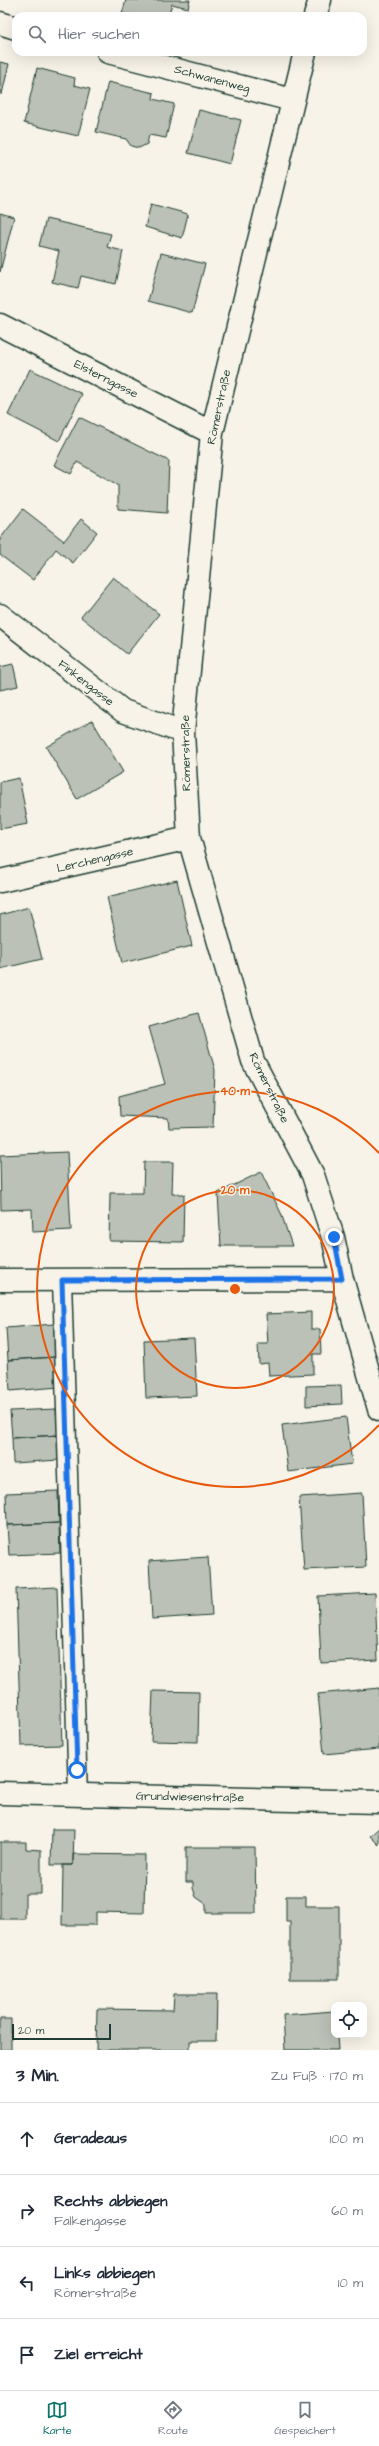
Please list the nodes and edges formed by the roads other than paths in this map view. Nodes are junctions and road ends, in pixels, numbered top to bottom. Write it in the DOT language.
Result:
graph roads {
  1 [pos="320,0"];
  2 [pos="316,12"];
  3 [pos="0,23"];
  4 [pos="12,27"];
  5 [pos="123,56"];
  6 [pos="304,56"];
  7 [pos="292,100"];
  8 [pos="0,325"];
  9 [pos="212,434"];
  10 [pos="0,615"];
  11 [pos="183,732"];
  12 [pos="189,838"];
  13 [pos="0,882"];
  14 [pos="342,1279"];
  15 [pos="0,1280"];
  16 [pos="62,1280"];
  17 [pos="379,1410"];
  18 [pos="0,1793"];
  19 [pos="78,1795"];
  20 [pos="379,1802"];
  1 -- 2 [label="street"];
  3 -- 4 [label="street"];
  5 -- 7 [label="street, Schwanenweg"];
  6 -- 7 [label="street, Römerstraße"];
  7 -- 9 [label="street, Römerstraße"];
  8 -- 9 [label="street, Elsterngasse"];
  9 -- 11 [label="street, Römerstraße"];
  10 -- 11 [label="street, Finkengasse"];
  11 -- 12 [label="street, Römerstraße"];
  12 -- 13 [label="street, Lerchengasse"];
  12 -- 14 [label="street, Römerstraße"];
  14 -- 16 [label="street"];
  14 -- 17 [label="street, Römerstraße"];
  15 -- 16 [label="street"];
  16 -- 19 [label="lane"];
  18 -- 19 [label="street, Grundwiesenstraße"];
  19 -- 20 [label="street, Grundwiesenstraße"];
}
